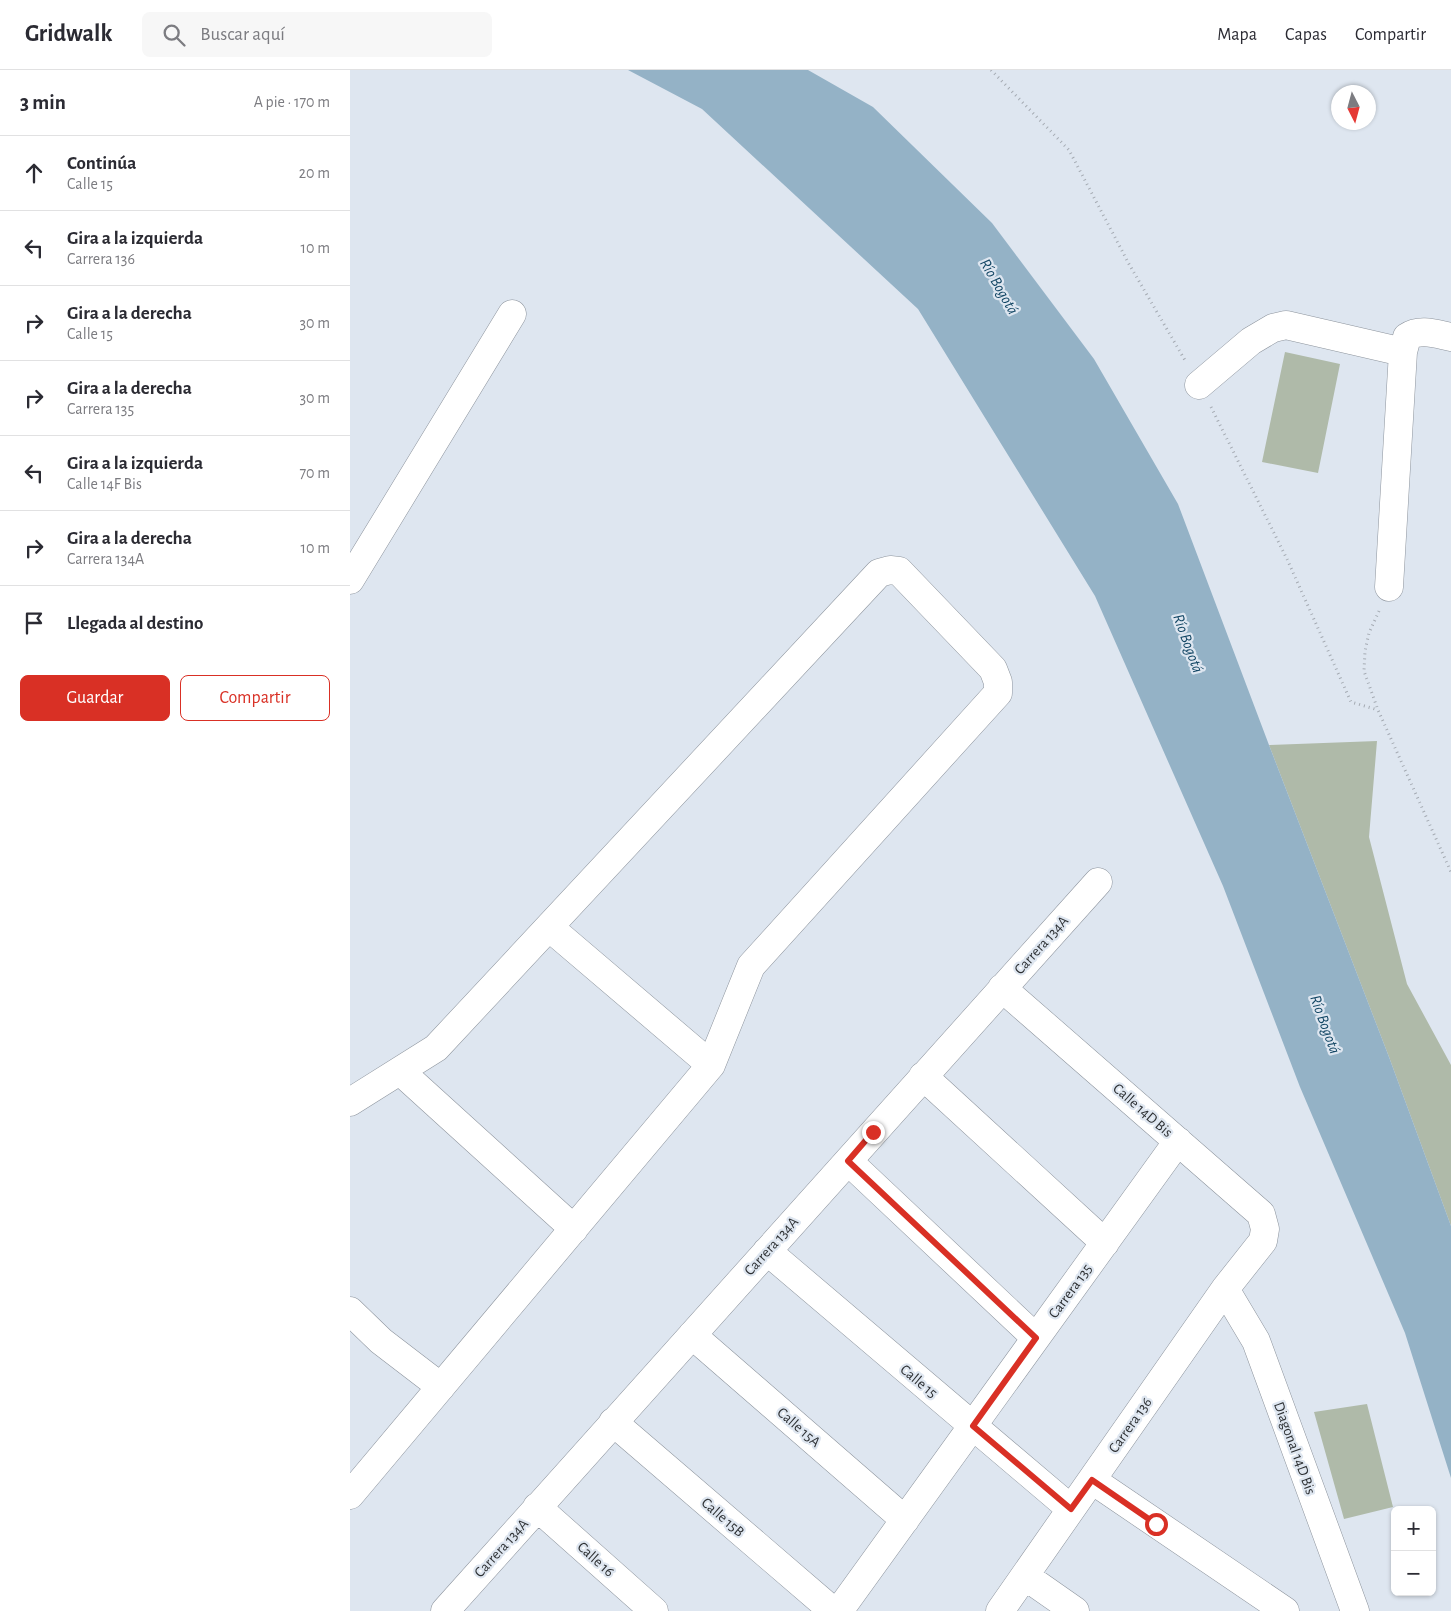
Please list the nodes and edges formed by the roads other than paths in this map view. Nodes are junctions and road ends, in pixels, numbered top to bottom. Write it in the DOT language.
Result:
graph roads {
  1 [pos="512,314"];
  2 [pos="1451,337"];
  3 [pos="1408,343"];
  4 [pos="1199,385"];
  5 [pos="350,580"];
  6 [pos="1389,587"];
  7 [pos="1098,882"];
  8 [pos="549,927"];
  9 [pos="1002,988"];
  10 [pos="711,1065"];
  11 [pos="400,1070"];
  12 [pos="923,1076"];
  13 [pos="350,1102"];
  14 [pos="1178,1141"];
  15 [pos="848,1161"];
  16 [pos="574,1229"];
  17 [pos="1263,1241"];
  18 [pos="1105,1243"];
  19 [pos="767,1251"];
  20 [pos="1226,1289"];
  21 [pos="350,1312"];
  22 [pos="692,1335"];
  23 [pos="1036,1338"];
  24 [pos="441,1387"];
  25 [pos="613,1422"];
  26 [pos="973,1426"];
  27 [pos="1092,1480"];
  28 [pos="350,1495"];
  29 [pos="537,1507"];
  30 [pos="1071,1509"];
  31 [pos="905,1520"];
  32 [pos="1025,1576"];
  33 [pos="458,1607"];
  34 [pos="654,1611"];
  35 [pos="833,1611"];
  36 [pos="839,1611"];
  37 [pos="1000,1611"];
  38 [pos="1075,1611"];
  39 [pos="1285,1611"];
  40 [pos="1356,1611"];
  1 -- 5 [label="street"];
  2 -- 3 [label="street"];
  3 -- 4 [label="street"];
  3 -- 6 [label="street"];
  7 -- 9 [label="street, Carrera 134A"];
  8 -- 10 [label="street"];
  8 -- 10 [label="street"];
  8 -- 11 [label="street"];
  9 -- 12 [label="street, Carrera 134A"];
  9 -- 14 [label="street, Calle 14D Bis"];
  10 -- 16 [label="street"];
  11 -- 13 [label="street"];
  11 -- 16 [label="street"];
  12 -- 15 [label="street, Carrera 134A"];
  12 -- 18 [label="street"];
  14 -- 17 [label="street, Calle 14D Bis"];
  14 -- 18 [label="street, Carrera 135"];
  15 -- 19 [label="street, Carrera 134A"];
  15 -- 23 [label="street"];
  16 -- 24 [label="street"];
  17 -- 20 [label="street, Carrera 136"];
  18 -- 23 [label="street, Carrera 135"];
  19 -- 22 [label="street, Carrera 134A"];
  19 -- 26 [label="street, Calle 15"];
  20 -- 27 [label="street, Carrera 136"];
  20 -- 40 [label="street, Diagonal 14D Bis"];
  21 -- 24 [label="street"];
  22 -- 25 [label="street, Carrera 134A"];
  22 -- 31 [label="street, Calle 15A"];
  23 -- 26 [label="street, Carrera 135"];
  24 -- 28 [label="street"];
  25 -- 29 [label="street, Carrera 134A"];
  25 -- 35 [label="street, Calle 15B"];
  26 -- 30 [label="street, Calle 15"];
  26 -- 31 [label="street, Carrera 135"];
  27 -- 30 [label="street, Carrera 136"];
  27 -- 39 [label="street"];
  29 -- 33 [label="street, Carrera 134A"];
  29 -- 34 [label="street, Calle 16"];
  30 -- 32 [label="street, Carrera 136"];
  31 -- 36 [label="street, Carrera 135"];
  32 -- 37 [label="street, Carrera 136"];
  32 -- 38 [label="street"];
}
